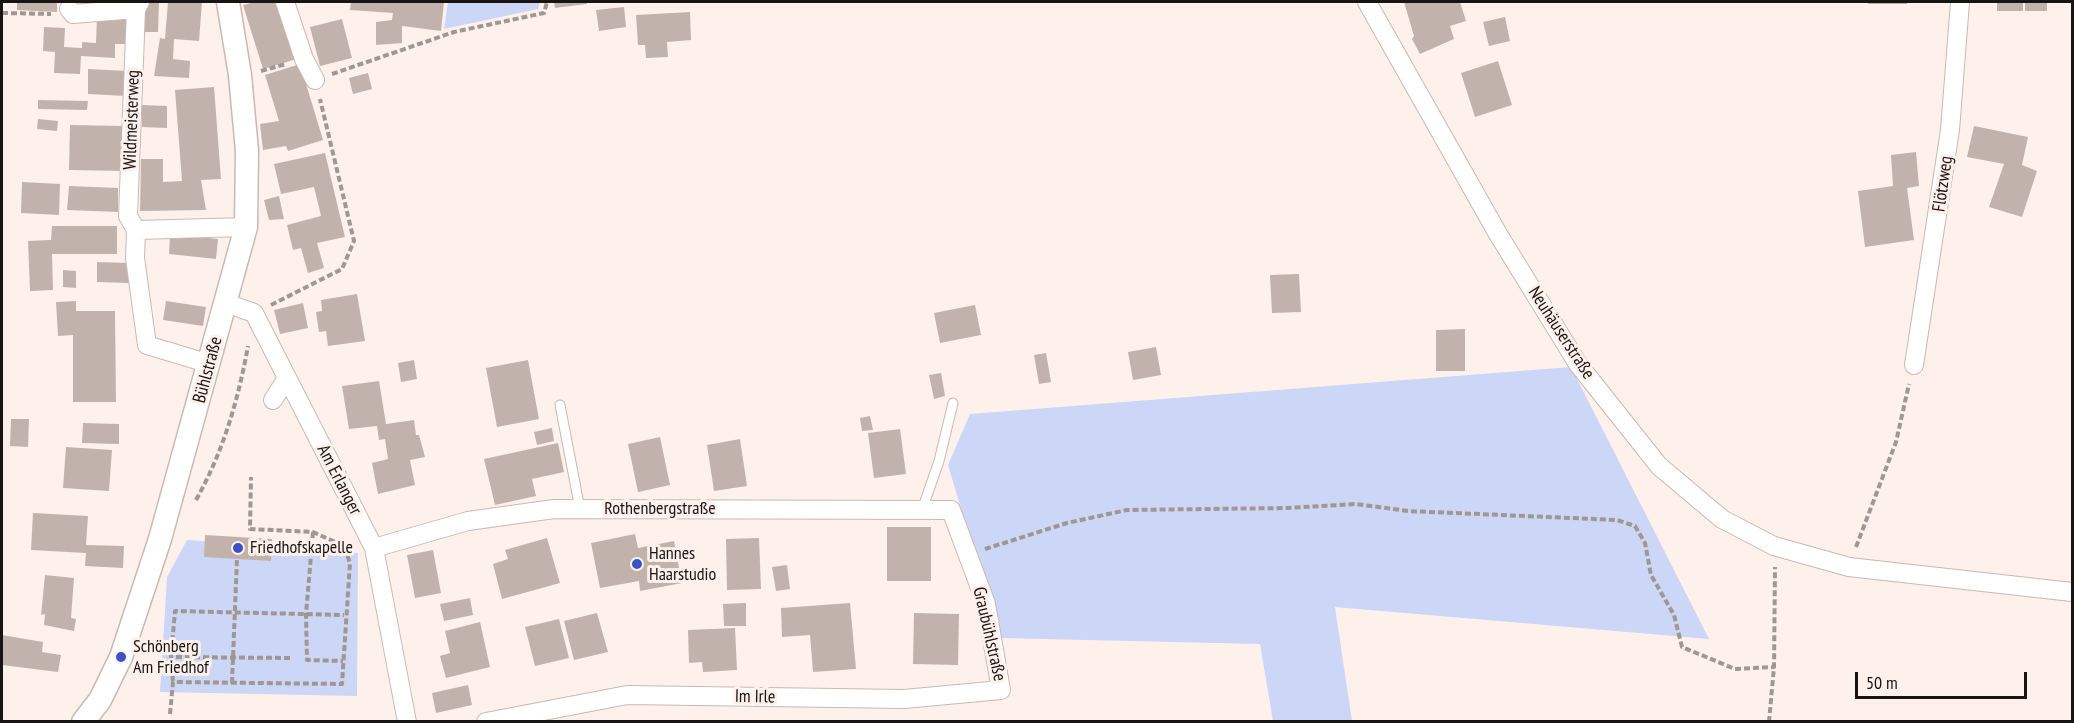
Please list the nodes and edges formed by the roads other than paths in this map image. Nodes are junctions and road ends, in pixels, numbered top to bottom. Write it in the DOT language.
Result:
graph roads {
  1 [pos="228,2"];
  2 [pos="285,2"];
  3 [pos="1367,2"];
  4 [pos="1960,2"];
  5 [pos="138,5"];
  6 [pos="71,11"];
  7 [pos="315,80"];
  8 [pos="246,227"];
  9 [pos="136,230"];
  10 [pos="226,303"];
  11 [pos="210,364"];
  12 [pos="1914,365"];
  13 [pos="287,378"];
  14 [pos="273,400"];
  15 [pos="953,403"];
  16 [pos="560,405"];
  17 [pos="580,508"];
  18 [pos="922,510"];
  19 [pos="951,510"];
  20 [pos="374,548"];
  21 [pos="2073,592"];
  22 [pos="1001,690"];
  23 [pos="512,719"];
  24 [pos="83,722"];
  25 [pos="407,722"];
  26 [pos="486,722"];
  1 -- 8 [label="street, Bühlstraße"];
  2 -- 7 [label="street"];
  3 -- 21 [label="street, Neuhäuserstraße"];
  4 -- 12 [label="street, Flötzweg"];
  5 -- 6 [label="street, Wildmeisterweg"];
  5 -- 9 [label="street, Wildmeisterweg"];
  8 -- 9 [label="street"];
  8 -- 10 [label="street, Bühlstraße"];
  9 -- 11 [label="street, Wildmeisterweg"];
  10 -- 11 [label="street, Bühlstraße"];
  10 -- 13 [label="street, Am Erlanger"];
  11 -- 24 [label="street, Bühlstraße"];
  13 -- 14 [label="street"];
  13 -- 20 [label="street, Am Erlanger"];
  15 -- 18 [label="lane"];
  16 -- 17 [label="lane"];
  17 -- 18 [label="street, Rothenbergstraße"];
  17 -- 20 [label="street, Rothenbergstraße"];
  18 -- 19 [label="street, Rothenbergstraße"];
  19 -- 22 [label="street, Graubühlstraße"];
  20 -- 25 [label="street, Am Erlanger"];
  22 -- 23 [label="street, Im Irle"];
  23 -- 26 [label="street, Im Irle"];
}
